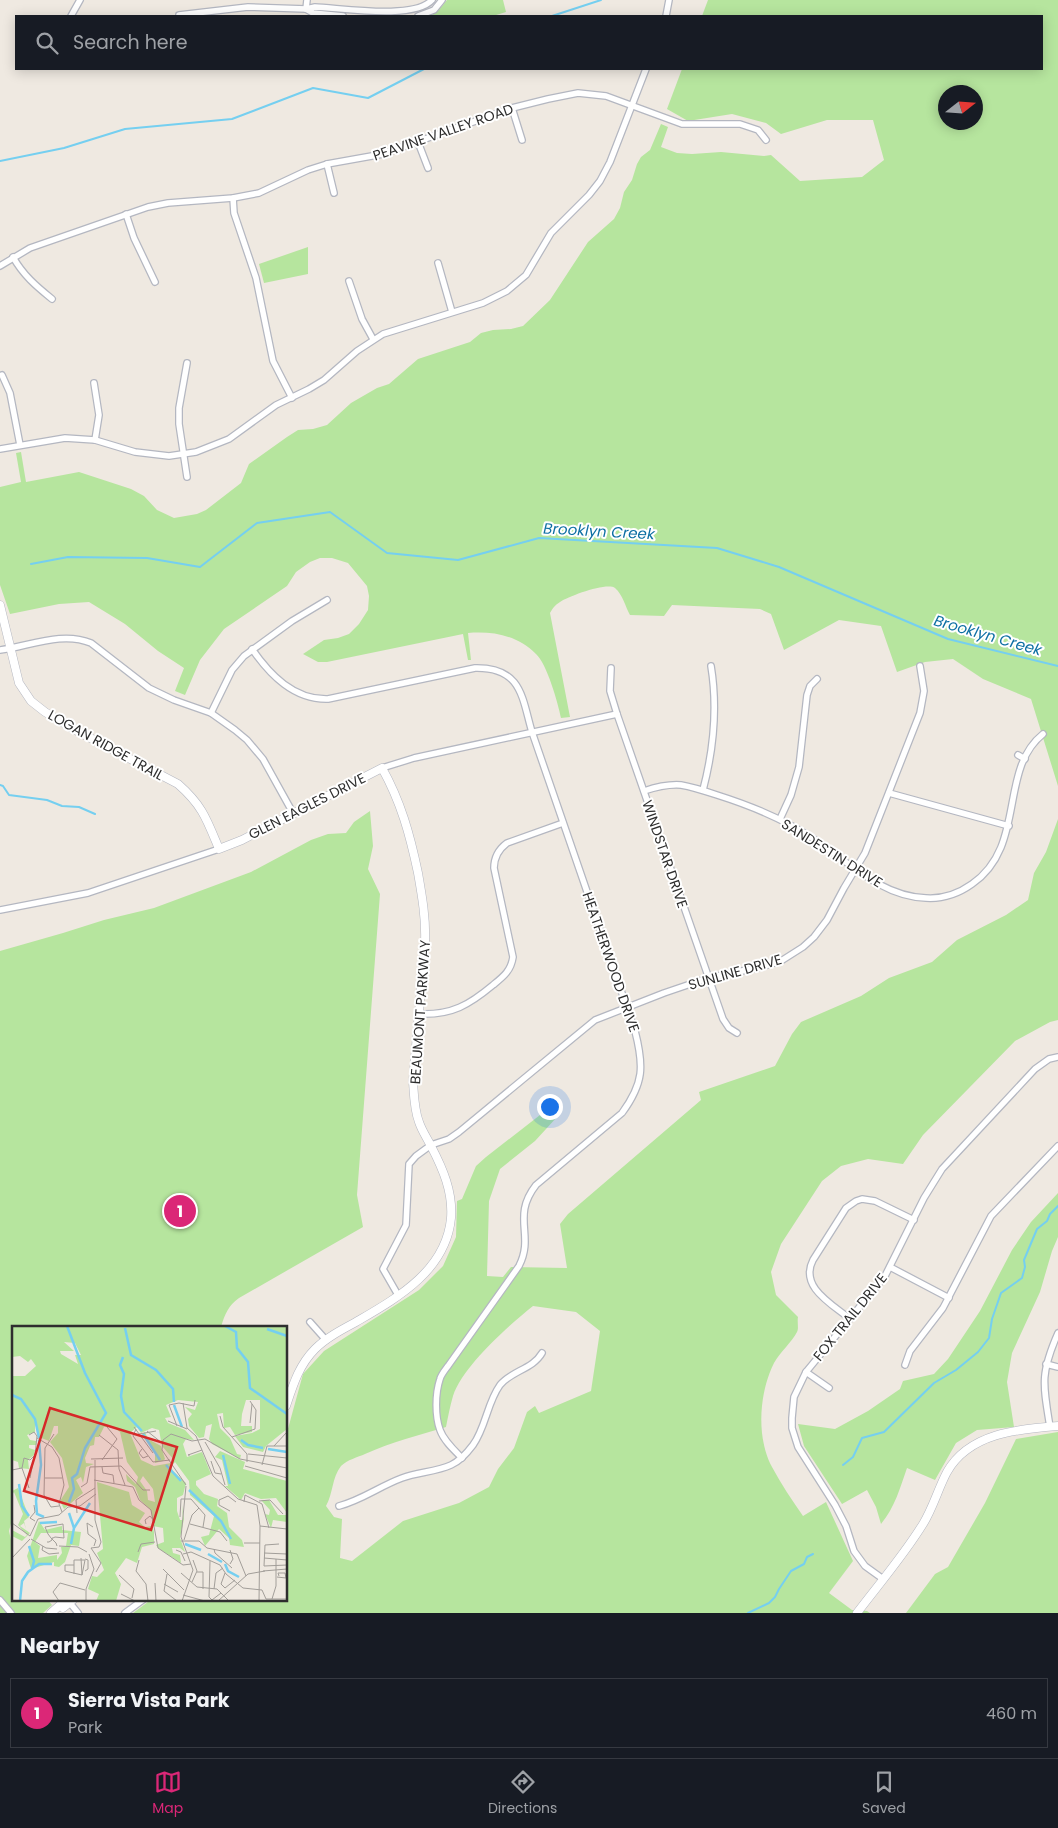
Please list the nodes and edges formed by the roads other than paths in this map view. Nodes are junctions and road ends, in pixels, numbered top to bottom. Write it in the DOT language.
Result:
graph roads {
  1 [pos="80,0"];
  2 [pos="307,0"];
  3 [pos="432,0"];
  4 [pos="442,0"];
  5 [pos="669,0"];
  6 [pos="306,9"];
  7 [pos="72,15"];
  8 [pos="179,15"];
  9 [pos="333,15"];
  10 [pos="421,15"];
  11 [pos="666,15"];
  12 [pos="646,70"];
  13 [pos="632,106"];
  14 [pos="512,108"];
  15 [pos="522,140"];
  16 [pos="766,140"];
  17 [pos="418,142"];
  18 [pos="327,164"];
  19 [pos="428,168"];
  20 [pos="334,193"];
  21 [pos="233,198"];
  22 [pos="126,214"];
  23 [pos="13,257"];
  24 [pos="438,263"];
  25 [pos="0,266"];
  26 [pos="349,281"];
  27 [pos="156,282"];
  28 [pos="52,300"];
  29 [pos="452,312"];
  30 [pos="373,339"];
  31 [pos="188,363"];
  32 [pos="2,375"];
  33 [pos="94,383"];
  34 [pos="292,398"];
  35 [pos="96,440"];
  36 [pos="20,445"];
  37 [pos="0,449"];
  38 [pos="184,455"];
  39 [pos="187,478"];
  40 [pos="326,600"];
  41 [pos="0,605"];
  42 [pos="11,648"];
  43 [pos="252,649"];
  44 [pos="0,650"];
  45 [pos="711,666"];
  46 [pos="920,666"];
  47 [pos="611,668"];
  48 [pos="816,679"];
  49 [pos="923,700"];
  50 [pos="931,702"];
  51 [pos="211,713"];
  52 [pos="617,714"];
  53 [pos="532,732"];
  54 [pos="1043,734"];
  55 [pos="1018,755"];
  56 [pos="1025,758"];
  57 [pos="382,768"];
  58 [pos="703,790"];
  59 [pos="644,791"];
  60 [pos="889,793"];
  61 [pos="293,813"];
  62 [pos="780,819"];
  63 [pos="563,823"];
  64 [pos="1009,826"];
  65 [pos="220,849"];
  66 [pos="855,870"];
  67 [pos="0,910"];
  68 [pos="708,978"];
  69 [pos="627,1007"];
  70 [pos="420,1014"];
  71 [pos="737,1034"];
  72 [pos="1058,1057"];
  73 [pos="431,1145"];
  74 [pos="1058,1146"];
  75 [pos="914,1220"];
  76 [pos="890,1267"];
  77 [pos="398,1295"];
  78 [pos="949,1298"];
  79 [pos="850,1319"];
  80 [pos="310,1322"];
  81 [pos="1058,1333"];
  82 [pos="324,1338"];
  83 [pos="542,1353"];
  84 [pos="1046,1364"];
  85 [pos="906,1365"];
  86 [pos="1058,1367"];
  87 [pos="806,1372"];
  88 [pos="829,1388"];
  89 [pos="288,1392"];
  90 [pos="1054,1426"];
  91 [pos="462,1458"];
  92 [pos="339,1506"];
  93 [pos="883,1579"];
  94 [pos="0,1600"];
  95 [pos="70,1600"];
  96 [pos="143,1600"];
  97 [pos="11,1613"];
  98 [pos="51,1613"];
  99 [pos="58,1613"];
  100 [pos="78,1613"];
  101 [pos="125,1613"];
  102 [pos="858,1613"];
  1 -- 7 [label="street"];
  2 -- 6 [label="street"];
  3 -- 6 [label="street"];
  4 -- 10 [label="street"];
  5 -- 11 [label="street"];
  6 -- 8 [label="street"];
  6 -- 9 [label="street"];
  12 -- 13 [label="street"];
  13 -- 14 [label="street, PEAVINE VALLEY ROAD"];
  13 -- 16 [label="street, PEAVINE VALLEY ROAD"];
  13 -- 29 [label="street"];
  14 -- 15 [label="street"];
  14 -- 17 [label="street, PEAVINE VALLEY ROAD"];
  17 -- 18 [label="street, PEAVINE VALLEY ROAD"];
  17 -- 19 [label="street"];
  18 -- 20 [label="street"];
  18 -- 21 [label="street, PEAVINE VALLEY ROAD"];
  21 -- 22 [label="street, PEAVINE VALLEY ROAD"];
  21 -- 34 [label="street"];
  22 -- 23 [label="street, PEAVINE VALLEY ROAD"];
  22 -- 27 [label="street"];
  23 -- 25 [label="street, PEAVINE VALLEY ROAD"];
  23 -- 28 [label="street"];
  24 -- 29 [label="street"];
  26 -- 30 [label="street"];
  29 -- 30 [label="street"];
  30 -- 34 [label="street"];
  31 -- 38 [label="street"];
  32 -- 36 [label="street"];
  33 -- 35 [label="street"];
  34 -- 38 [label="street"];
  35 -- 36 [label="street"];
  35 -- 38 [label="street"];
  36 -- 37 [label="street"];
  38 -- 39 [label="street"];
  40 -- 43 [label="street"];
  41 -- 42 [label="street, LOGAN RIDGE TRAIL"];
  42 -- 44 [label="street"];
  42 -- 51 [label="street"];
  42 -- 65 [label="street, LOGAN RIDGE TRAIL"];
  43 -- 51 [label="street"];
  43 -- 53 [label="street, HEATHERWOOD DRIVE"];
  45 -- 58 [label="street"];
  46 -- 49 [label="street, SUNLINE DRIVE"];
  47 -- 52 [label="street, WINDSTAR DRIVE"];
  48 -- 62 [label="street"];
  49 -- 50 [label="street"];
  49 -- 60 [label="street, SUNLINE DRIVE"];
  51 -- 61 [label="street"];
  52 -- 53 [label="street, GLEN EAGLES DRIVE"];
  52 -- 59 [label="street, WINDSTAR DRIVE"];
  53 -- 57 [label="street, GLEN EAGLES DRIVE"];
  53 -- 63 [label="street, HEATHERWOOD DRIVE"];
  54 -- 56 [label="street, SANDESTIN DRIVE"];
  55 -- 56 [label="street"];
  56 -- 64 [label="street, SANDESTIN DRIVE"];
  57 -- 61 [label="street, GLEN EAGLES DRIVE"];
  57 -- 70 [label="street, BEAUMONT PARKWAY"];
  58 -- 59 [label="street, SANDESTIN DRIVE"];
  58 -- 62 [label="street, SANDESTIN DRIVE"];
  59 -- 68 [label="street, WINDSTAR DRIVE"];
  60 -- 64 [label="street"];
  60 -- 66 [label="street, SUNLINE DRIVE"];
  61 -- 65 [label="street, GLEN EAGLES DRIVE"];
  62 -- 66 [label="street, SANDESTIN DRIVE"];
  63 -- 69 [label="street, HEATHERWOOD DRIVE"];
  63 -- 70 [label="street"];
  64 -- 66 [label="street, SANDESTIN DRIVE"];
  65 -- 67 [label="street, GLEN EAGLES DRIVE"];
  66 -- 68 [label="street, SUNLINE DRIVE"];
  68 -- 69 [label="street, SUNLINE DRIVE"];
  68 -- 71 [label="street, WINDSTAR DRIVE"];
  69 -- 73 [label="street, SUNLINE DRIVE"];
  69 -- 91 [label="street, HEATHERWOOD DRIVE"];
  70 -- 73 [label="street, BEAUMONT PARKWAY"];
  72 -- 75 [label="street, FOX TRAIL DRIVE"];
  73 -- 77 [label="street, SUNLINE DRIVE"];
  73 -- 77 [label="street, BEAUMONT PARKWAY"];
  74 -- 78 [label="street"];
  75 -- 76 [label="street, FOX TRAIL DRIVE"];
  75 -- 79 [label="street"];
  76 -- 78 [label="street"];
  76 -- 79 [label="street, FOX TRAIL DRIVE"];
  77 -- 82 [label="street, BEAUMONT PARKWAY"];
  78 -- 85 [label="street"];
  79 -- 87 [label="street, FOX TRAIL DRIVE"];
  80 -- 82 [label="street"];
  81 -- 84 [label="street"];
  82 -- 89 [label="street, BEAUMONT PARKWAY"];
  83 -- 91 [label="street"];
  84 -- 86 [label="street"];
  84 -- 90 [label="street"];
  87 -- 88 [label="street"];
  87 -- 93 [label="street, FOX TRAIL DRIVE"];
  90 -- 93 [label="street"];
  91 -- 92 [label="street"];
  93 -- 102 [label="street"];
  94 -- 97 [label="street"];
  95 -- 98 [label="street"];
  95 -- 99 [label="street"];
  95 -- 100 [label="street"];
  96 -- 101 [label="street"];
}
